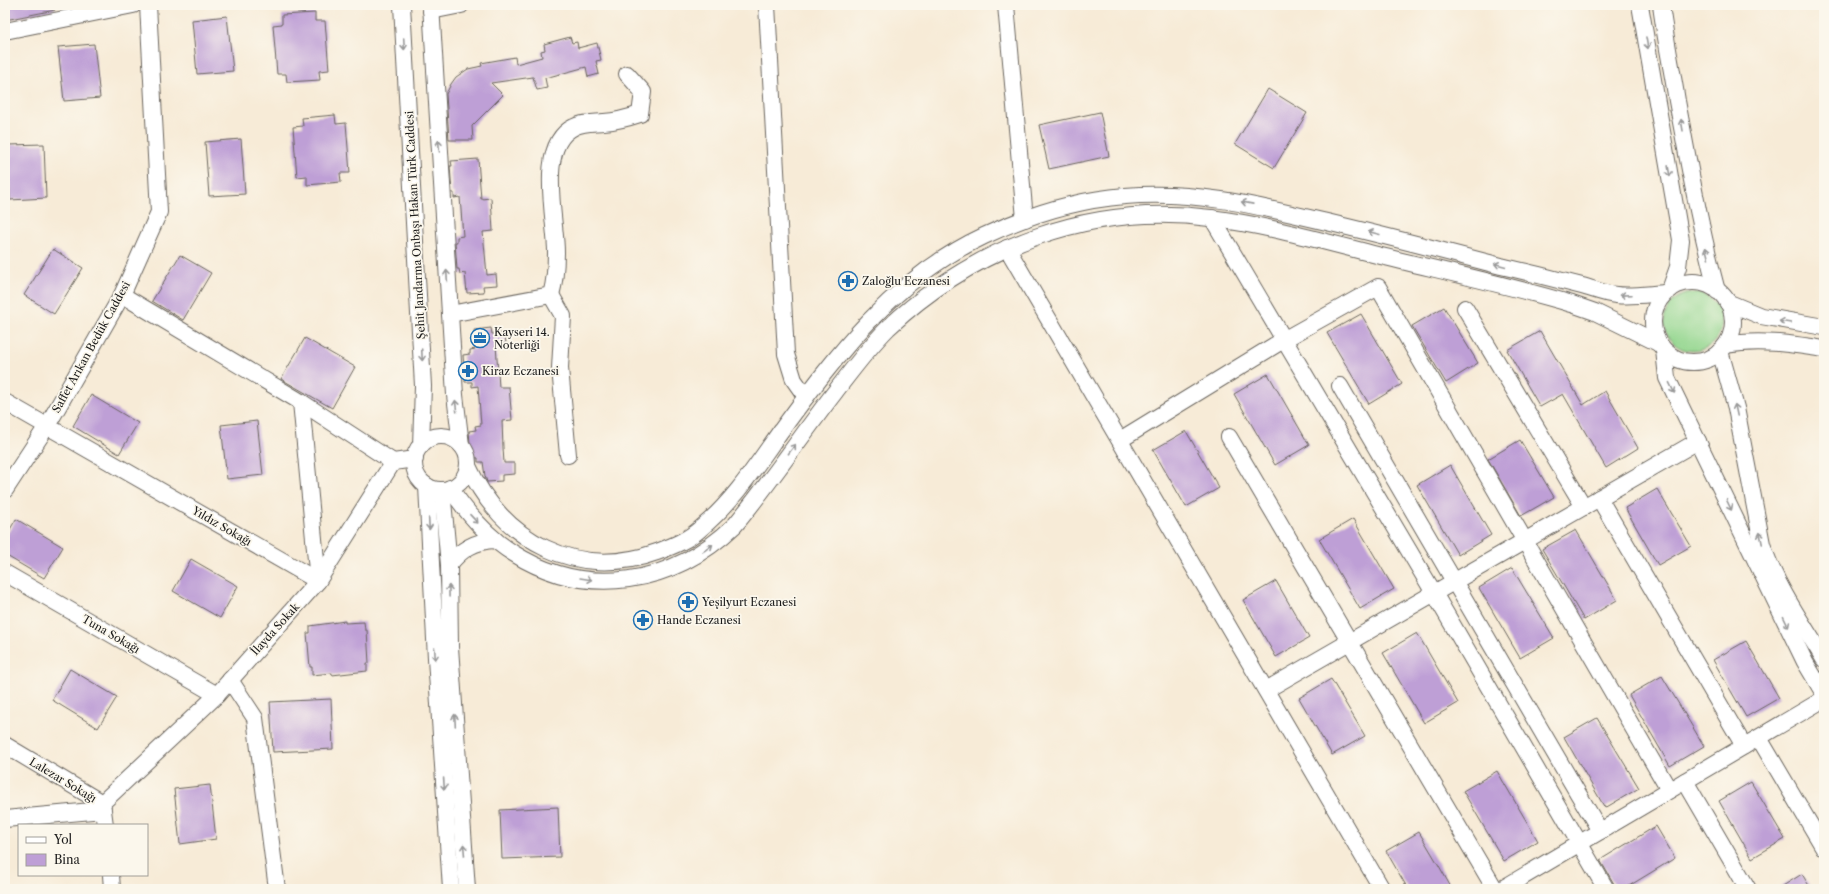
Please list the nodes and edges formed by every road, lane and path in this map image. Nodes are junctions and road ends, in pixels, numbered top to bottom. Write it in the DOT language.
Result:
graph roads {
  1 [pos="133,5"];
  2 [pos="148,5"];
  3 [pos="402,5"];
  4 [pos="461,5"];
  5 [pos="767,5"];
  6 [pos="1006,5"];
  7 [pos="1640,5"];
  8 [pos="1661,5"];
  9 [pos="431,8"];
  10 [pos="5,31"];
  11 [pos="627,74"];
  12 [pos="1212,218"];
  13 [pos="1025,219"];
  14 [pos="1007,248"];
  15 [pos="1667,292"];
  16 [pos="122,295"];
  17 [pos="551,295"];
  18 [pos="1722,296"];
  19 [pos="1465,308"];
  20 [pos="450,314"];
  21 [pos="1824,327"];
  22 [pos="1284,339"];
  23 [pos="1661,346"];
  24 [pos="1723,348"];
  25 [pos="1824,348"];
  26 [pos="1340,386"];
  27 [pos="806,397"];
  28 [pos="5,402"];
  29 [pos="302,402"];
  30 [pos="47,426"];
  31 [pos="1229,437"];
  32 [pos="1120,440"];
  33 [pos="1698,441"];
  34 [pos="461,445"];
  35 [pos="418,452"];
  36 [pos="568,455"];
  37 [pos="393,462"];
  38 [pos="468,466"];
  39 [pos="440,488"];
  40 [pos="5,490"];
  41 [pos="1599,498"];
  42 [pos="1584,506"];
  43 [pos="495,540"];
  44 [pos="1524,541"];
  45 [pos="449,565"];
  46 [pos="5,573"];
  47 [pos="318,581"];
  48 [pos="1454,582"];
  49 [pos="1434,593"];
  50 [pos="1350,642"];
  51 [pos="1824,659"];
  52 [pos="230,680"];
  53 [pos="1266,690"];
  54 [pos="1824,694"];
  55 [pos="217,695"];
  56 [pos="1824,699"];
  57 [pos="1759,738"];
  58 [pos="5,745"];
  59 [pos="1744,746"];
  60 [pos="1685,781"];
  61 [pos="1670,790"];
  62 [pos="104,812"];
  63 [pos="5,819"];
  64 [pos="1600,831"];
  65 [pos="1579,844"];
  66 [pos="1824,848"];
  67 [pos="111,876"];
  68 [pos="112,889"];
  69 [pos="277,889"];
  70 [pos="451,889"];
  71 [pos="467,889"];
  72 [pos="1382,889"];
  73 [pos="1495,889"];
  74 [pos="1502,889"];
  75 [pos="1606,889"];
  76 [pos="1748,889"];
  1 -- 10 [label="street"];
  2 -- 16 [label="street, Saffet Arıkan Bedük Caddesi"];
  3 -- 35 [label="street, Şehit Jandarma Onbaşı Hakan Türk Caddesi, one-way"];
  4 -- 9 [label="street"];
  5 -- 27 [label="street"];
  6 -- 13 [label="street"];
  7 -- 15 [label="street, one-way"];
  18 -- 8 [label="street, one-way"];
  20 -- 9 [label="street, one-way"];
  11 -- 17 [label="street"];
  12 -- 14 [label="street"];
  12 -- 22 [label="street"];
  12 -- 23 [label="street"];
  15 -- 13 [label="street, one-way"];
  13 -- 27 [label="street"];
  14 -- 32 [label="street"];
  43 -- 14 [label="street, one-way"];
  15 -- 18 [label="street"];
  15 -- 23 [label="street"];
  16 -- 29 [label="street"];
  16 -- 30 [label="street, Saffet Arıkan Bedük Caddesi"];
  17 -- 20 [label="street"];
  17 -- 36 [label="street"];
  21 -- 18 [label="street, one-way"];
  18 -- 24 [label="street"];
  19 -- 42 [label="street"];
  34 -- 20 [label="street, one-way"];
  22 -- 32 [label="street"];
  22 -- 44 [label="street"];
  22 -- 49 [label="street"];
  23 -- 24 [label="street"];
  23 -- 33 [label="street, one-way"];
  24 -- 25 [label="street"];
  51 -- 24 [label="street, one-way"];
  26 -- 48 [label="street"];
  27 -- 38 [label="street"];
  28 -- 30 [label="street, Yıldız Sokağı"];
  29 -- 37 [label="street"];
  29 -- 47 [label="street"];
  30 -- 40 [label="street, Saffet Arıkan Bedük Caddesi"];
  30 -- 47 [label="street, Yıldız Sokağı"];
  31 -- 50 [label="street"];
  32 -- 53 [label="street"];
  33 -- 41 [label="street"];
  33 -- 54 [label="street, one-way"];
  34 -- 35 [label="street"];
  34 -- 38 [label="street"];
  35 -- 37 [label="street"];
  35 -- 39 [label="street"];
  37 -- 47 [label="street"];
  38 -- 39 [label="street"];
  39 -- 43 [label="street, one-way"];
  39 -- 45 [label="street"];
  39 -- 70 [label="street, one-way"];
  41 -- 42 [label="street"];
  41 -- 59 [label="street"];
  42 -- 44 [label="street"];
  43 -- 45 [label="street"];
  44 -- 48 [label="street"];
  44 -- 61 [label="street"];
  71 -- 45 [label="street, one-way"];
  46 -- 55 [label="street, Tuna Sokağı"];
  47 -- 52 [label="street, İlayda Sokak"];
  48 -- 49 [label="street"];
  48 -- 64 [label="street"];
  49 -- 50 [label="street"];
  49 -- 65 [label="street"];
  50 -- 53 [label="street"];
  50 -- 73 [label="street"];
  52 -- 55 [label="street, İlayda Sokak"];
  52 -- 69 [label="street"];
  53 -- 72 [label="street"];
  55 -- 62 [label="street, İlayda Sokak"];
  56 -- 57 [label="street"];
  57 -- 59 [label="street"];
  57 -- 66 [label="street"];
  58 -- 62 [label="street, Lalezar Sokağı"];
  59 -- 60 [label="street"];
  60 -- 61 [label="street"];
  60 -- 76 [label="street"];
  61 -- 64 [label="street"];
  62 -- 63 [label="street"];
  64 -- 65 [label="street"];
  65 -- 74 [label="street"];
  65 -- 75 [label="street"];
  67 -- 68 [label="street"];
}
